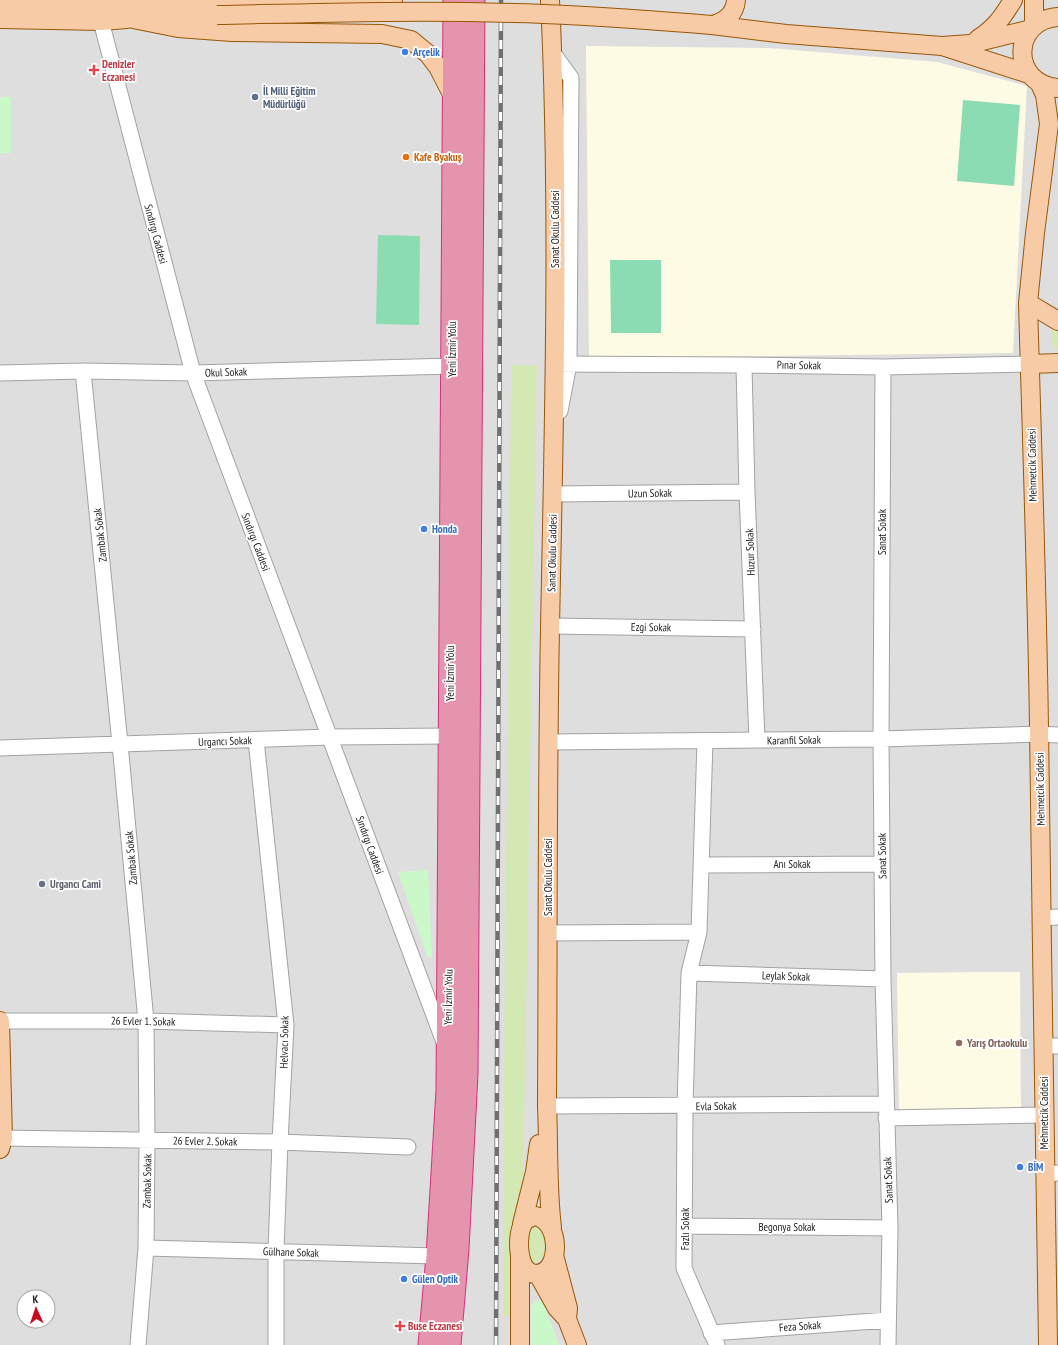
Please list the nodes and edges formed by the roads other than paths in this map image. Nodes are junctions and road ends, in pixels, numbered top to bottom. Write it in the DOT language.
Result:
graph roads {
  1 [pos="454,0"];
  2 [pos="474,0"];
  3 [pos="550,0"];
  4 [pos="736,0"];
  5 [pos="1013,0"];
  6 [pos="1034,0"];
  7 [pos="0,2"];
  8 [pos="388,2"];
  9 [pos="145,4"];
  10 [pos="102,10"];
  11 [pos="217,15"];
  12 [pos="1058,17"];
  13 [pos="0,19"];
  14 [pos="133,19"];
  15 [pos="712,24"];
  16 [pos="1033,27"];
  17 [pos="382,34"];
  18 [pos="970,44"];
  19 [pos="942,46"];
  20 [pos="1035,79"];
  21 [pos="1058,88"];
  22 [pos="454,98"];
  23 [pos="1058,137"];
  24 [pos="1035,233"];
  25 [pos="1028,303"];
  26 [pos="1058,321"];
  27 [pos="1058,363"];
  28 [pos="561,364"];
  29 [pos="744,364"];
  30 [pos="1030,364"];
  31 [pos="462,366"];
  32 [pos="884,367"];
  33 [pos="83,372"];
  34 [pos="0,373"];
  35 [pos="192,373"];
  36 [pos="747,492"];
  37 [pos="553,494"];
  38 [pos="550,626"];
  39 [pos="753,629"];
  40 [pos="1039,734"];
  41 [pos="1058,735"];
  42 [pos="450,736"];
  43 [pos="330,737"];
  44 [pos="881,739"];
  45 [pos="256,740"];
  46 [pos="757,740"];
  47 [pos="705,741"];
  48 [pos="548,742"];
  49 [pos="120,744"];
  50 [pos="0,748"];
  51 [pos="702,864"];
  52 [pos="882,864"];
  53 [pos="1050,917"];
  54 [pos="699,932"];
  55 [pos="548,933"];
  56 [pos="690,973"];
  57 [pos="883,979"];
  58 [pos="0,1021"];
  59 [pos="146,1021"];
  60 [pos="286,1025"];
  61 [pos="1051,1046"];
  62 [pos="447,1051"];
  63 [pos="546,1106"];
  64 [pos="685,1106"];
  65 [pos="886,1111"];
  66 [pos="1044,1115"];
  67 [pos="148,1141"];
  68 [pos="1,1142"];
  69 [pos="280,1142"];
  70 [pos="408,1147"];
  71 [pos="1051,1173"];
  72 [pos="522,1224"];
  73 [pos="685,1226"];
  74 [pos="552,1227"];
  75 [pos="890,1228"];
  76 [pos="146,1248"];
  77 [pos="276,1251"];
  78 [pos="554,1255"];
  79 [pos="437,1256"];
  80 [pos="520,1256"];
  81 [pos="538,1274"];
  82 [pos="1052,1284"];
  83 [pos="530,1292"];
  84 [pos="549,1292"];
  85 [pos="567,1319"];
  86 [pos="520,1320"];
  87 [pos="888,1320"];
  88 [pos="714,1339"];
  89 [pos="138,1345"];
  90 [pos="276,1345"];
  91 [pos="428,1345"];
  92 [pos="450,1345"];
  93 [pos="520,1345"];
  94 [pos="576,1345"];
  95 [pos="888,1345"];
  96 [pos="1048,1345"];
  1 -- 22 [label="highway, Yeni İzmir Yolu"];
  2 -- 31 [label="highway, Yeni İzmir Yolu"];
  3 -- 28 [label="main road, Sanat Okulu Caddesi"];
  4 -- 15 [label="main road"];
  5 -- 18 [label="main road"];
  6 -- 16 [label="main road"];
  7 -- 10 [label="main road"];
  8 -- 9 [label="main road"];
  8 -- 17 [label="main road"];
  9 -- 10 [label="main road"];
  9 -- 11 [label="main road"];
  10 -- 13 [label="main road"];
  10 -- 14 [label="main road"];
  10 -- 35 [label="street, Sındırgı Caddesi"];
  11 -- 14 [label="main road"];
  11 -- 15 [label="main road, bridge"];
  12 -- 16 [label="main road"];
  14 -- 17 [label="main road"];
  15 -- 19 [label="main road"];
  16 -- 18 [label="main road"];
  16 -- 20 [label="main road"];
  17 -- 22 [label="main road"];
  18 -- 19 [label="main road"];
  19 -- 20 [label="main road"];
  20 -- 21 [label="main road"];
  20 -- 24 [label="main road"];
  22 -- 31 [label="highway, Yeni İzmir Yolu"];
  23 -- 24 [label="main road"];
  24 -- 25 [label="main road, Mehmetcik Caddesi"];
  25 -- 26 [label="main road"];
  25 -- 30 [label="main road, Mehmetcik Caddesi"];
  27 -- 30 [label="main road"];
  28 -- 29 [label="street, Pınar Sokak"];
  28 -- 37 [label="main road, Sanat Okulu Caddesi"];
  29 -- 32 [label="street, Pınar Sokak"];
  29 -- 36 [label="street, Huzur Sokak"];
  30 -- 32 [label="street, Pınar Sokak"];
  30 -- 40 [label="main road, Mehmetcik Caddesi"];
  31 -- 35 [label="street, Okul Sokak"];
  31 -- 42 [label="highway, Yeni İzmir Yolu"];
  31 -- 92 [label="highway, Yeni İzmir Yolu"];
  32 -- 44 [label="street, Sanat Sokak"];
  33 -- 34 [label="street, Okul Sokak"];
  33 -- 35 [label="street, Okul Sokak"];
  33 -- 49 [label="street, Zambak Sokak"];
  35 -- 43 [label="street, Sındırgı Caddesi"];
  36 -- 37 [label="street, Uzun Sokak"];
  36 -- 39 [label="street, Huzur Sokak"];
  37 -- 38 [label="main road, Sanat Okulu Caddesi"];
  38 -- 39 [label="street, Ezgi Sokak"];
  38 -- 48 [label="main road, Sanat Okulu Caddesi"];
  39 -- 46 [label="street, Huzur Sokak"];
  40 -- 41 [label="street, Karanfil Sokak"];
  40 -- 44 [label="street, Karanfil Sokak"];
  40 -- 53 [label="main road, Mehmetcik Caddesi"];
  42 -- 43 [label="street, Urgancı Sokak"];
  42 -- 62 [label="highway, Yeni İzmir Yolu"];
  43 -- 45 [label="street, Urgancı Sokak"];
  43 -- 62 [label="street, Sındırgı Caddesi"];
  44 -- 46 [label="street, Karanfil Sokak"];
  44 -- 52 [label="street, Sanat Sokak"];
  45 -- 49 [label="street, Urgancı Sokak"];
  45 -- 60 [label="street, Helvacı Sokak"];
  46 -- 47 [label="street, Karanfil Sokak"];
  47 -- 48 [label="street, Karanfil Sokak"];
  47 -- 51 [label="street, Fazlı Sokak"];
  48 -- 55 [label="main road, Sanat Okulu Caddesi"];
  49 -- 50 [label="street, Urgancı Sokak"];
  49 -- 59 [label="street, Zambak Sokak"];
  51 -- 52 [label="street, Anı Sokak"];
  51 -- 54 [label="street, Fazlı Sokak"];
  52 -- 57 [label="street, Sanat Sokak"];
  53 -- 61 [label="main road, Mehmetcik Caddesi"];
  54 -- 55 [label="street"];
  54 -- 56 [label="street, Fazlı Sokak"];
  55 -- 63 [label="main road, Sanat Okulu Caddesi"];
  56 -- 57 [label="street, Leylak Sokak"];
  56 -- 64 [label="street, Fazlı Sokak"];
  57 -- 65 [label="street, Sanat Sokak"];
  58 -- 59 [label="street, 26 Evler 1. Sokak"];
  58 -- 68 [label="main road"];
  59 -- 60 [label="street, 26 Evler 1. Sokak"];
  59 -- 67 [label="street, Zambak Sokak"];
  60 -- 69 [label="street, Helvacı Sokak"];
  61 -- 66 [label="main road, Mehmetcik Caddesi"];
  62 -- 79 [label="highway, Yeni İzmir Yolu"];
  63 -- 64 [label="street, Evla Sokak"];
  63 -- 72 [label="main road"];
  63 -- 74 [label="main road"];
  64 -- 65 [label="street, Evla Sokak"];
  64 -- 73 [label="street, Fazlı Sokak"];
  65 -- 66 [label="street, Evla Sokak"];
  65 -- 75 [label="street, Sanat Sokak"];
  66 -- 71 [label="main road, Mehmetcik Caddesi"];
  67 -- 68 [label="street, 26 Evler 2. Sokak"];
  67 -- 69 [label="street, 26 Evler 2. Sokak"];
  67 -- 76 [label="street, Zambak Sokak"];
  69 -- 70 [label="street, 26 Evler 2. Sokak"];
  69 -- 77 [label="street, Helvacı Sokak"];
  71 -- 82 [label="main road, Mehmetcik Caddesi"];
  72 -- 74 [label="main road"];
  72 -- 80 [label="main road"];
  73 -- 75 [label="street, Begonya Sokak"];
  73 -- 88 [label="street, Fazlı Sokak"];
  74 -- 78 [label="main road"];
  75 -- 87 [label="street, Sanat Sokak"];
  76 -- 77 [label="street, Gülhane Sokak"];
  76 -- 89 [label="street, Zambak Sokak"];
  77 -- 79 [label="street, Gülhane Sokak"];
  77 -- 90 [label="street, Helvacı Sokak"];
  78 -- 81 [label="main road"];
  78 -- 85 [label="main road"];
  79 -- 91 [label="highway, Yeni İzmir Yolu"];
  80 -- 81 [label="main road"];
  80 -- 86 [label="main road"];
  81 -- 83 [label="main road"];
  81 -- 84 [label="main road"];
  82 -- 96 [label="main road, Mehmetcik Caddesi"];
  83 -- 84 [label="main road"];
  83 -- 86 [label="main road"];
  84 -- 85 [label="main road"];
  85 -- 94 [label="main road"];
  86 -- 93 [label="main road"];
  87 -- 88 [label="street, Feza Sokak"];
  87 -- 95 [label="street, Sanat Sokak"];
}
